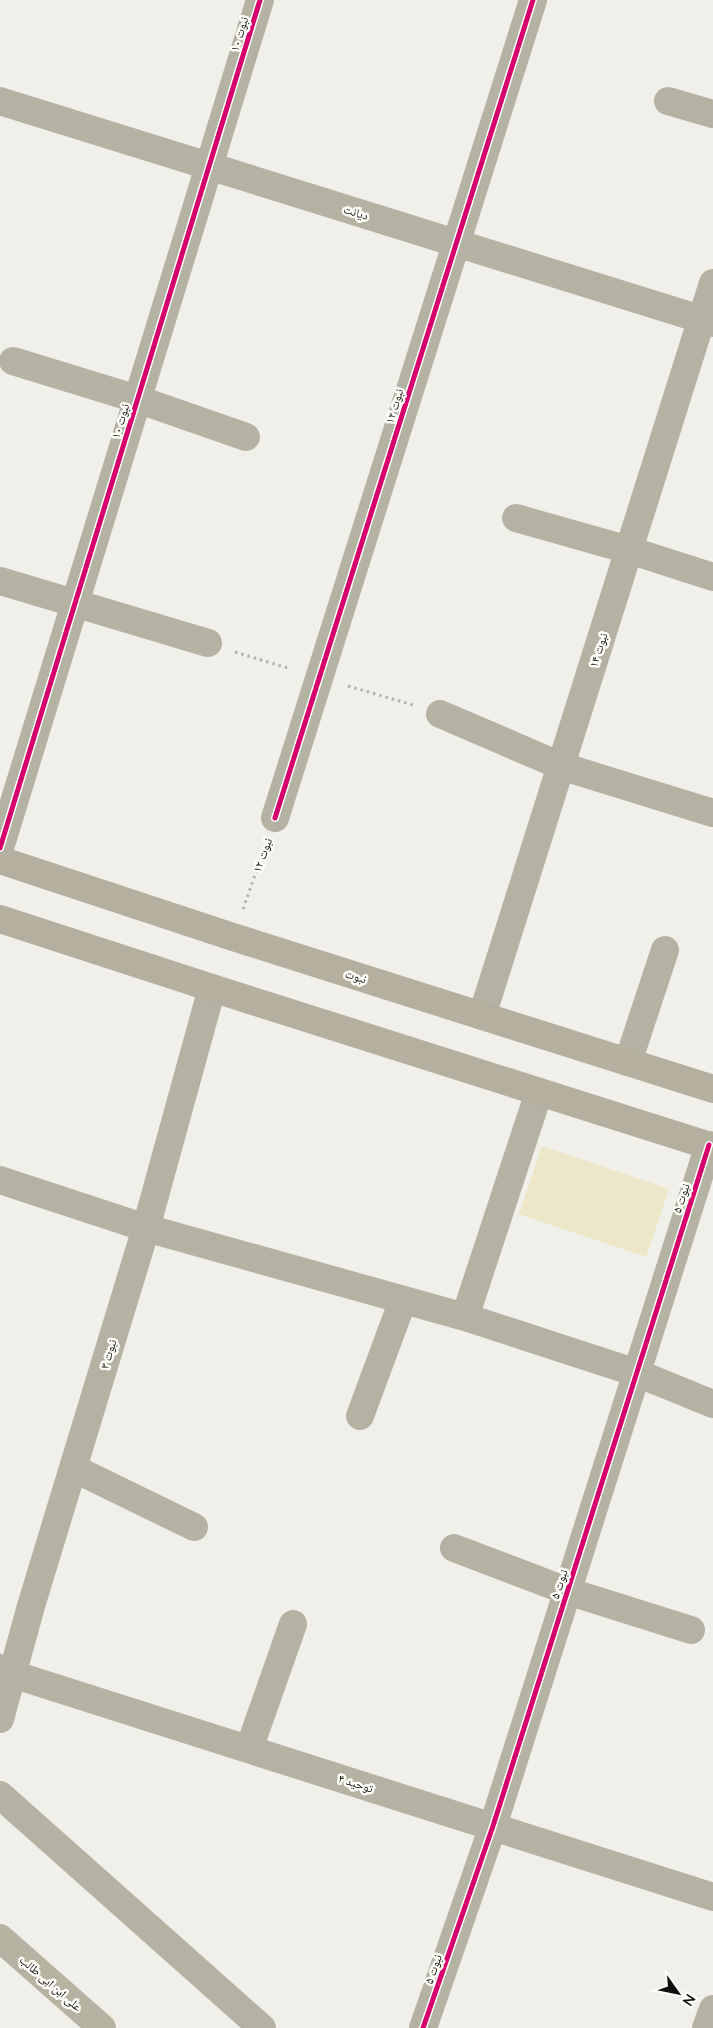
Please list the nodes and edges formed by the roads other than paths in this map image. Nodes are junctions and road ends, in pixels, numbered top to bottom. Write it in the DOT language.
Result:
graph roads {
  1 [pos="260,0"];
  2 [pos="533,0"];
  3 [pos="0,101"];
  4 [pos="668,101"];
  5 [pos="713,114"];
  6 [pos="208,166"];
  7 [pos="456,243"];
  8 [pos="713,283"];
  9 [pos="708,321"];
  10 [pos="13,361"];
  11 [pos="137,399"];
  12 [pos="246,437"];
  13 [pos="516,518"];
  14 [pos="629,550"];
  15 [pos="713,577"];
  16 [pos="0,582"];
  17 [pos="74,605"];
  18 [pos="208,643"];
  19 [pos="440,714"];
  20 [pos="561,766"];
  21 [pos="713,814"];
  22 [pos="275,818"];
  23 [pos="0,848"];
  24 [pos="0,860"];
  25 [pos="0,919"];
  26 [pos="665,950"];
  27 [pos="212,988"];
  28 [pos="482,1016"];
  29 [pos="628,1062"];
  30 [pos="713,1089"];
  31 [pos="539,1092"];
  32 [pos="711,1146"];
  33 [pos="0,1180"];
  34 [pos="146,1228"];
  35 [pos="403,1300"];
  36 [pos="464,1317"];
  37 [pos="637,1373"];
  38 [pos="713,1404"];
  39 [pos="360,1416"];
  40 [pos="73,1468"];
  41 [pos="194,1527"];
  42 [pos="454,1548"];
  43 [pos="567,1591"];
  44 [pos="293,1624"];
  45 [pos="691,1630"];
  46 [pos="6,1671"];
  47 [pos="0,1719"];
  48 [pos="249,1749"];
  49 [pos="0,1795"];
  50 [pos="492,1826"];
  51 [pos="713,1897"];
  52 [pos="0,1938"];
  53 [pos="713,2009"];
  54 [pos="102,2028"];
  55 [pos="262,2028"];
  56 [pos="424,2028"];
  57 [pos="706,2028"];
  1 -- 6 [label="street, نبوت ۱۰"];
  2 -- 7 [label="street, نبوت ۱۲"];
  3 -- 6 [label="street, دیانت"];
  4 -- 5 [label="street"];
  6 -- 7 [label="street, دیانت"];
  6 -- 11 [label="street, نبوت ۱۰"];
  7 -- 9 [label="street, دیانت"];
  7 -- 22 [label="street, نبوت ۱۲"];
  8 -- 9 [label="street, نبوت ۱۴"];
  9 -- 14 [label="street, نبوت ۱۴"];
  10 -- 11 [label="street"];
  11 -- 12 [label="street"];
  11 -- 17 [label="street, نبوت ۱۰"];
  13 -- 14 [label="street"];
  14 -- 15 [label="street"];
  14 -- 20 [label="street, نبوت ۱۴"];
  16 -- 17 [label="street"];
  17 -- 18 [label="street"];
  17 -- 23 [label="street, نبوت ۱۰"];
  19 -- 20 [label="street"];
  20 -- 21 [label="street"];
  20 -- 28 [label="street, نبوت ۱۴"];
  24 -- 28 [label="main road, نبوت"];
  25 -- 27 [label="main road"];
  26 -- 29 [label="street"];
  27 -- 31 [label="main road"];
  27 -- 34 [label="street, نبوت ۳"];
  28 -- 29 [label="main road, نبوت"];
  29 -- 30 [label="main road, نبوت"];
  31 -- 32 [label="main road"];
  31 -- 36 [label="street"];
  32 -- 37 [label="street, نبوت ۵"];
  33 -- 34 [label="street"];
  34 -- 35 [label="street"];
  34 -- 40 [label="street, نبوت ۳"];
  35 -- 36 [label="street"];
  35 -- 39 [label="street"];
  36 -- 37 [label="street"];
  37 -- 38 [label="street"];
  37 -- 43 [label="street, نبوت ۵"];
  40 -- 41 [label="street"];
  40 -- 46 [label="street, نبوت ۳"];
  42 -- 43 [label="street"];
  43 -- 45 [label="street"];
  43 -- 50 [label="street, نبوت ۵"];
  44 -- 48 [label="street"];
  46 -- 47 [label="street, نبوت ۳"];
  46 -- 48 [label="street, توحید ۴"];
  48 -- 50 [label="street, توحید ۴"];
  49 -- 55 [label="street"];
  50 -- 51 [label="street, توحید ۴"];
  50 -- 56 [label="street, نبوت ۵"];
  52 -- 54 [label="main road, علی ابن ابی طالب"];
  53 -- 57 [label="street"];
}
